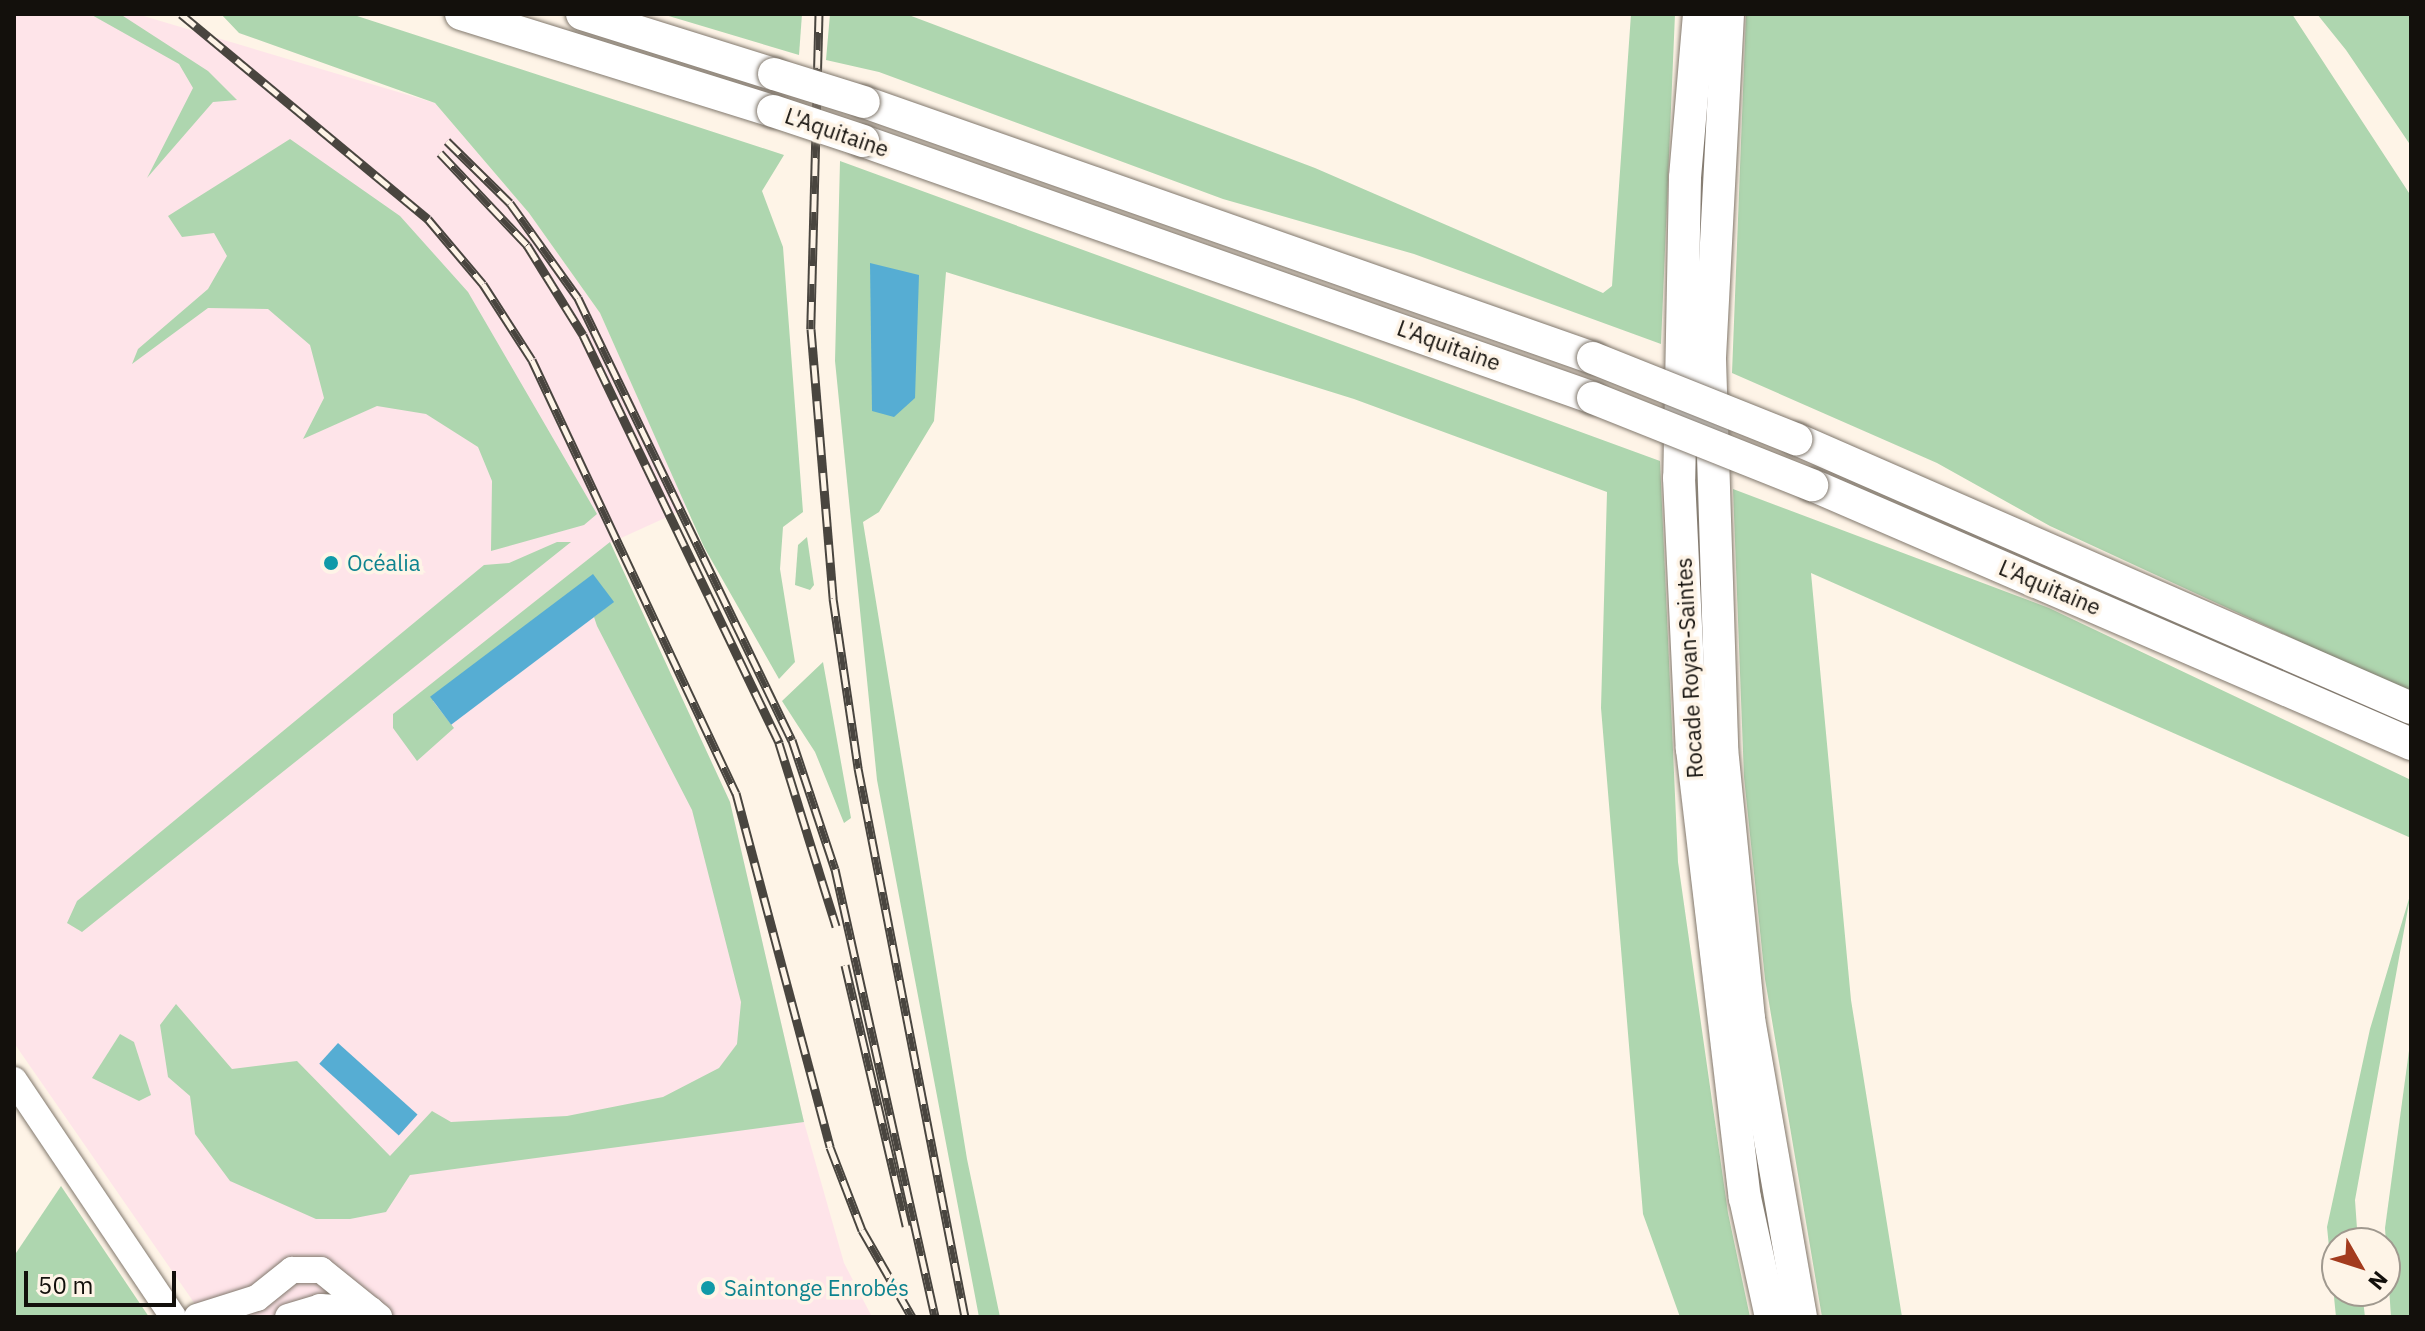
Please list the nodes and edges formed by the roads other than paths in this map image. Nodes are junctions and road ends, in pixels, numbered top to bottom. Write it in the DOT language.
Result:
graph roads {
  1 [pos="461,14"];
  2 [pos="582,14"];
  3 [pos="1699,14"];
  4 [pos="1728,14"];
  5 [pos="2411,708"];
  6 [pos="2411,744"];
  7 [pos="14,1080"];
  8 [pos="375,1314"];
  9 [pos="173,1317"];
  10 [pos="197,1317"];
  11 [pos="288,1317"];
  12 [pos="1771,1317"];
  13 [pos="1801,1317"];
  1 -- 6 [label="highway, L'Aquitaine, bridge"];
  2 -- 5 [label="highway, L'Aquitaine, bridge"];
  3 -- 12 [label="highway, Rocade Royan-Saintes"];
  4 -- 13 [label="highway, Rocade Royan-Saintes"];
  7 -- 9 [label="street"];
  8 -- 10 [label="street"];
  8 -- 11 [label="street"];
}
